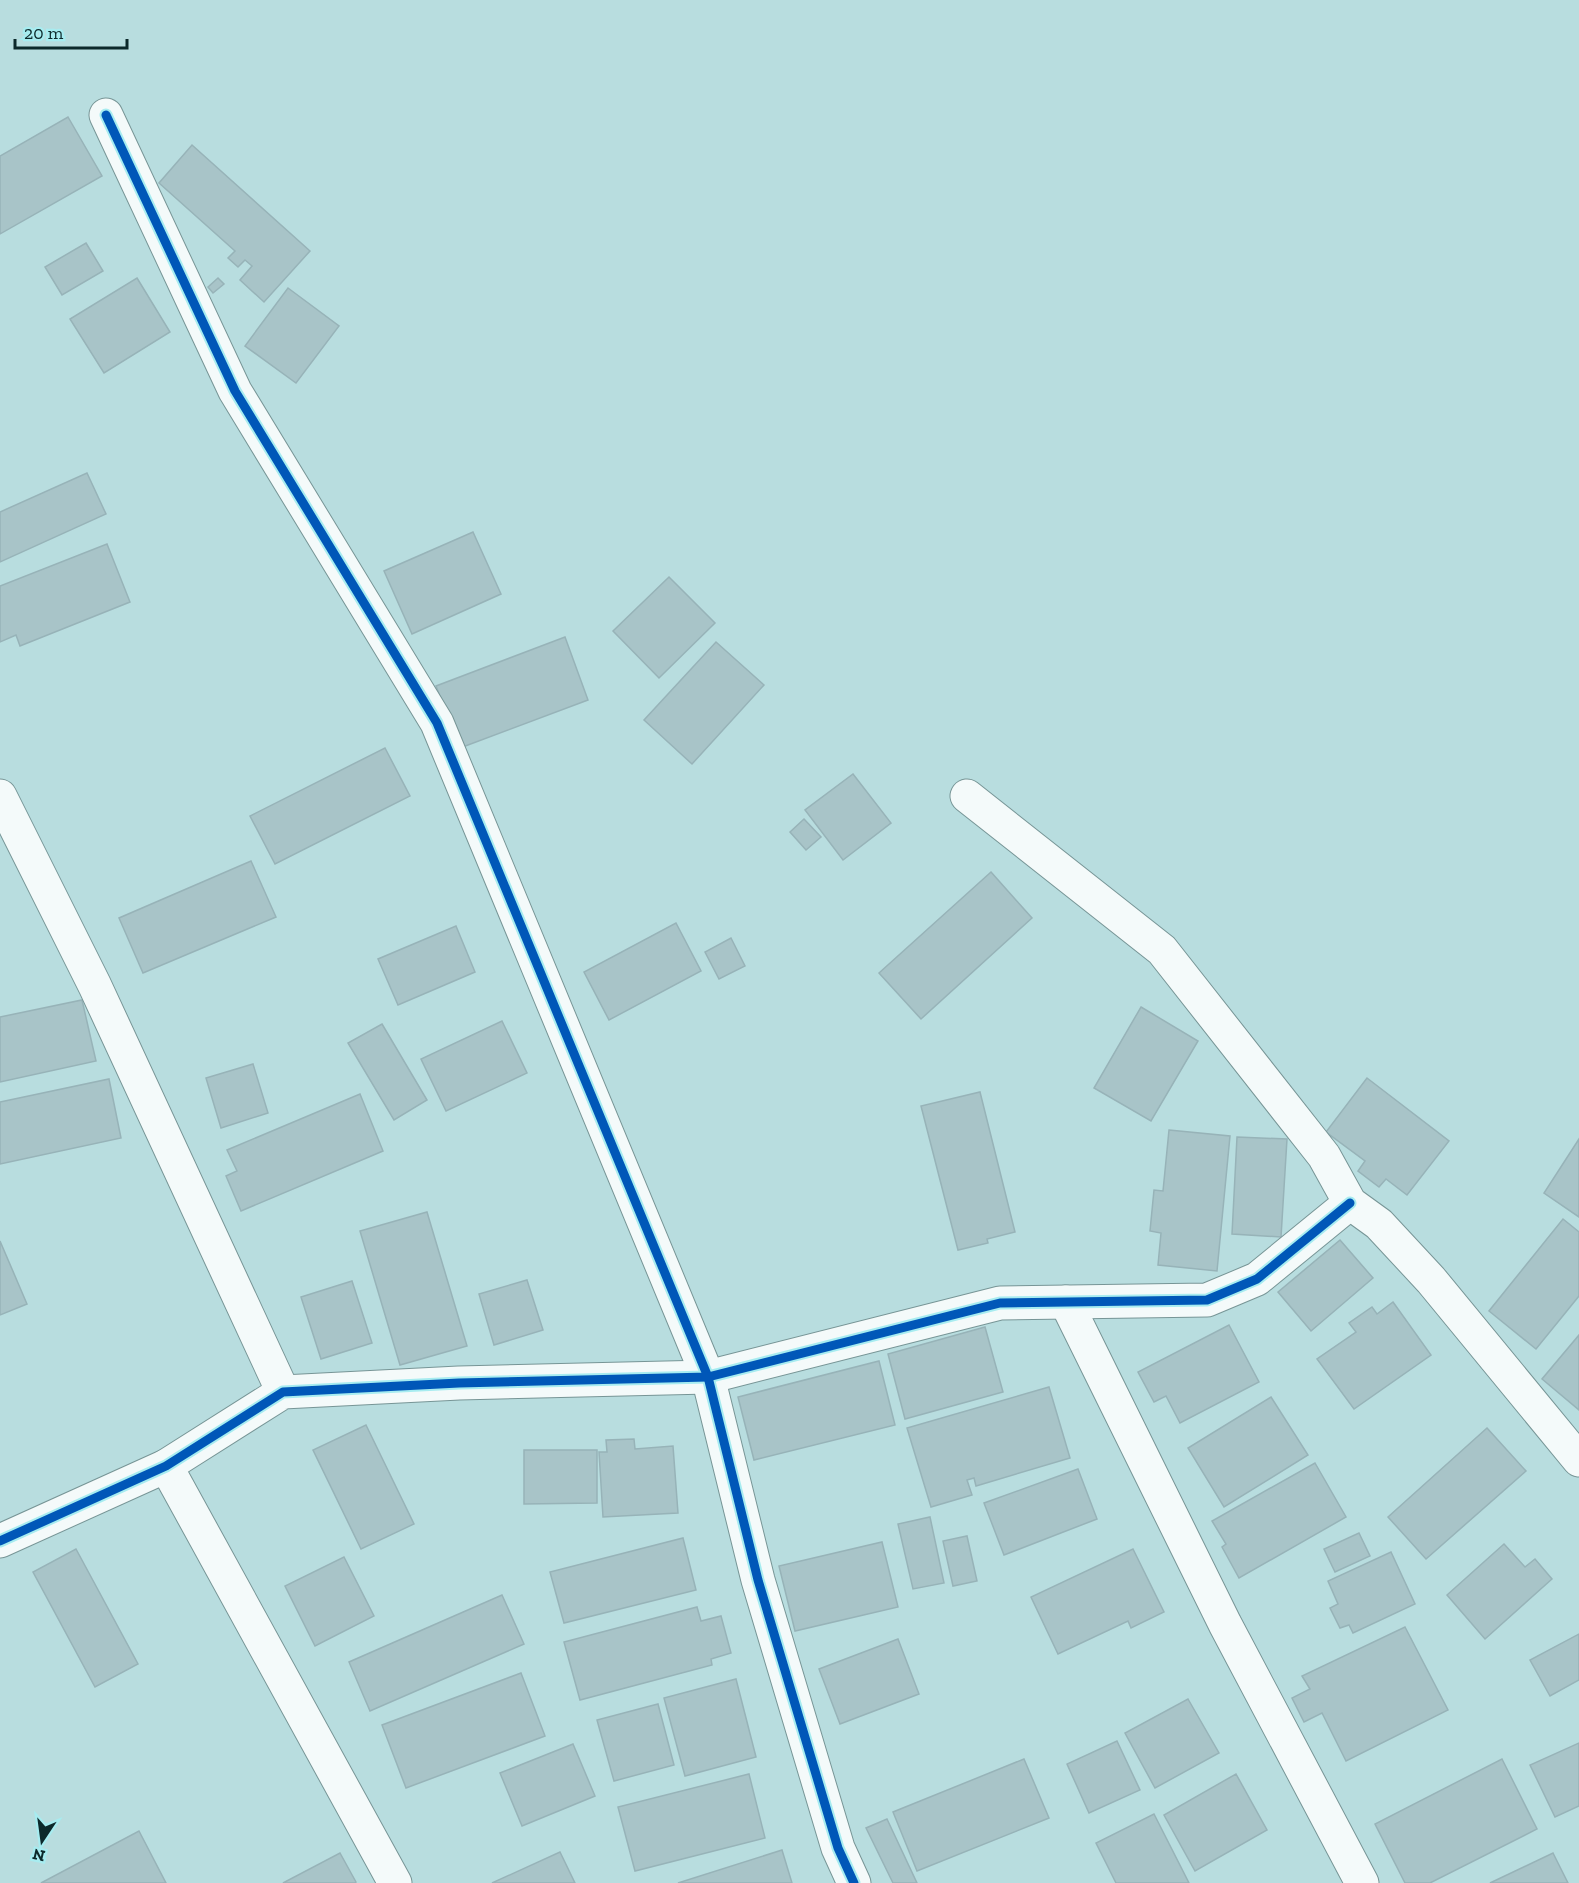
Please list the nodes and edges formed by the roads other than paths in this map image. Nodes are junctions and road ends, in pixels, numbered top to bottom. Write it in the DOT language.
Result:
graph roads {
  1 [pos="106,115"];
  2 [pos="0,796"];
  3 [pos="967,796"];
  4 [pos="1350,1203"];
  5 [pos="1066,1302"];
  6 [pos="708,1377"];
  7 [pos="283,1392"];
  8 [pos="1579,1460"];
  9 [pos="166,1466"];
  10 [pos="0,1541"];
  11 [pos="395,1883"];
  12 [pos="854,1883"];
  13 [pos="1362,1883"];
  1 -- 6 [label="street"];
  2 -- 7 [label="street"];
  3 -- 4 [label="street"];
  4 -- 5 [label="street"];
  4 -- 8 [label="street"];
  5 -- 6 [label="street"];
  5 -- 13 [label="street"];
  6 -- 7 [label="street"];
  6 -- 12 [label="street"];
  7 -- 9 [label="street"];
  9 -- 10 [label="street"];
  9 -- 11 [label="street"];
}
